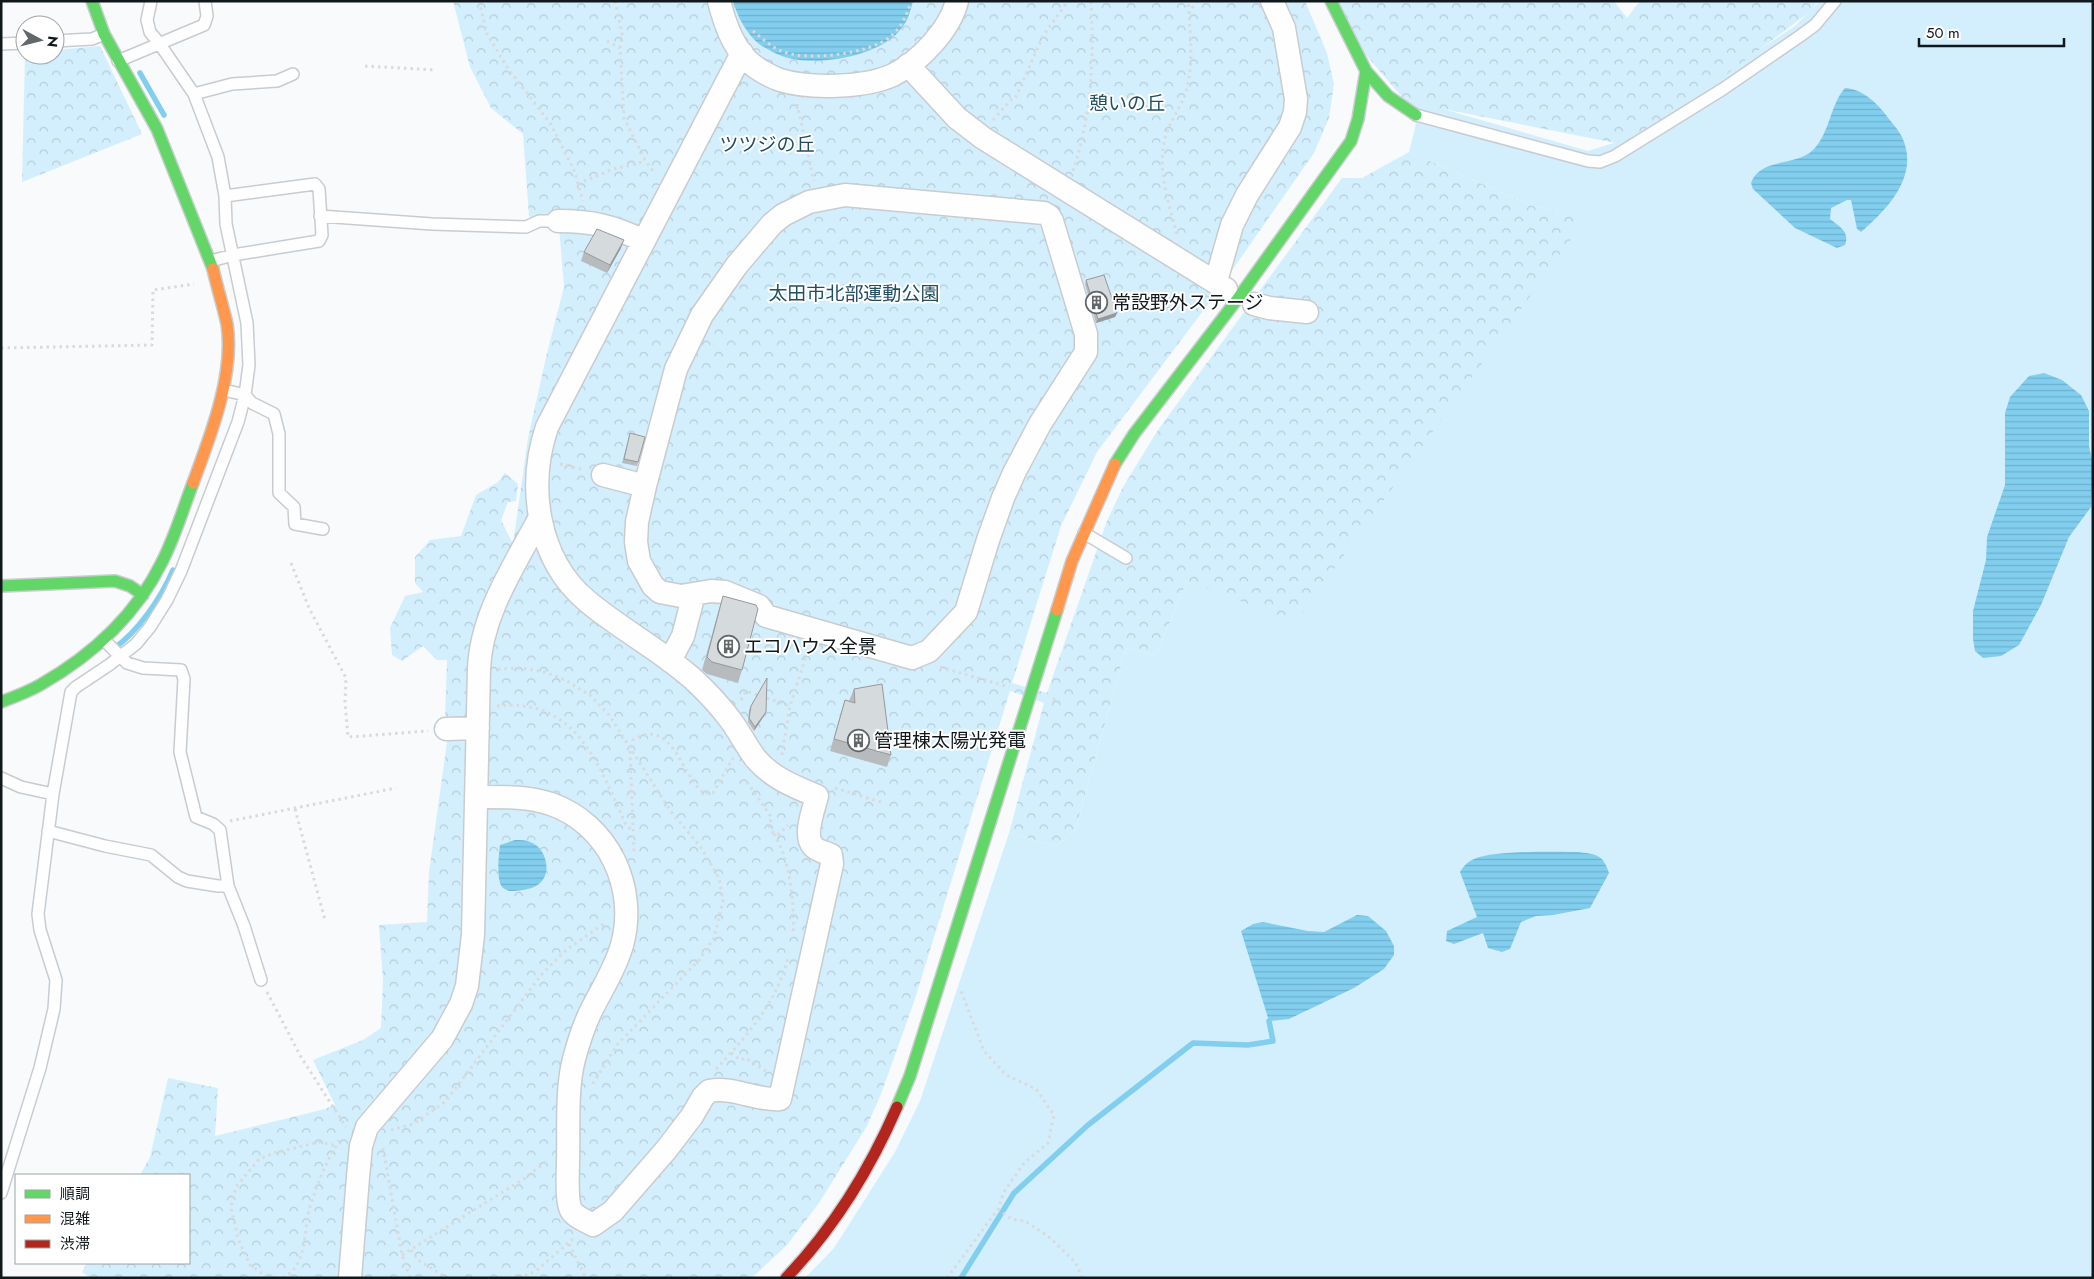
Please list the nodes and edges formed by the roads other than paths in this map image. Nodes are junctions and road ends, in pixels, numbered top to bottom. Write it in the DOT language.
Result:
graph roads {
  1 [pos="92,1"];
  2 [pos="151,1"];
  3 [pos="205,1"];
  4 [pos="719,1"];
  5 [pos="957,1"];
  6 [pos="1272,1"];
  7 [pos="1331,1"];
  8 [pos="1834,1"];
  9 [pos="104,34"];
  10 [pos="65,40"];
  11 [pos="15,43"];
  12 [pos="159,43"];
  13 [pos="1,44"];
  14 [pos="742,53"];
  15 [pos="118,61"];
  16 [pos="908,64"];
  17 [pos="1366,71"];
  18 [pos="293,74"];
  19 [pos="194,94"];
  20 [pos="1416,115"];
  21 [pos="224,196"];
  22 [pos="320,216"];
  23 [pos="558,221"];
  24 [pos="644,241"];
  25 [pos="234,254"];
  26 [pos="211,261"];
  27 [pos="1254,304"];
  28 [pos="1307,312"];
  29 [pos="224,390"];
  30 [pos="245,395"];
  31 [pos="603,475"];
  32 [pos="645,486"];
  33 [pos="540,517"];
  34 [pos="323,529"];
  35 [pos="1083,532"];
  36 [pos="1126,558"];
  37 [pos="1,586"];
  38 [pos="694,594"];
  39 [pos="144,595"];
  40 [pos="104,640"];
  41 [pos="120,656"];
  42 [pos="670,661"];
  43 [pos="1,702"];
  44 [pos="478,718"];
  45 [pos="446,730"];
  46 [pos="1,778"];
  47 [pos="53,794"];
  48 [pos="476,797"];
  49 [pos="48,831"];
  50 [pos="228,886"];
  51 [pos="261,980"];
  52 [pos="1,1194"];
  53 [pos="350,1278"];
  54 [pos="786,1278"];
  1 -- 9 [label="street"];
  2 -- 12 [label="lane"];
  3 -- 12 [label="lane"];
  4 -- 14 [label="street"];
  5 -- 16 [label="street"];
  6 -- 16 [label="street"];
  7 -- 17 [label="street"];
  8 -- 20 [label="lane"];
  9 -- 10 [label="lane"];
  9 -- 15 [label="street"];
  11 -- 13 [label="lane"];
  12 -- 15 [label="lane"];
  12 -- 19 [label="lane"];
  14 -- 16 [label="street"];
  14 -- 24 [label="street"];
  15 -- 26 [label="street"];
  17 -- 20 [label="street"];
  17 -- 35 [label="street"];
  18 -- 19 [label="lane"];
  19 -- 21 [label="lane"];
  21 -- 22 [label="lane"];
  21 -- 25 [label="lane"];
  22 -- 23 [label="lane"];
  22 -- 25 [label="lane"];
  23 -- 24 [label="street"];
  24 -- 33 [label="street"];
  25 -- 26 [label="lane"];
  25 -- 30 [label="lane"];
  26 -- 29 [label="street"];
  27 -- 28 [label="street"];
  29 -- 30 [label="lane"];
  29 -- 39 [label="street"];
  30 -- 34 [label="lane"];
  30 -- 41 [label="lane"];
  31 -- 32 [label="street"];
  32 -- 38 [label="street"];
  32 -- 38 [label="street"];
  33 -- 42 [label="street"];
  33 -- 44 [label="street"];
  35 -- 36 [label="lane"];
  35 -- 54 [label="street"];
  37 -- 39 [label="street"];
  38 -- 42 [label="street"];
  39 -- 40 [label="street"];
  40 -- 41 [label="lane"];
  40 -- 43 [label="street"];
  41 -- 47 [label="lane"];
  41 -- 50 [label="lane"];
  42 -- 48 [label="street"];
  44 -- 45 [label="street"];
  44 -- 48 [label="street"];
  46 -- 47 [label="lane"];
  47 -- 49 [label="lane"];
  48 -- 53 [label="street"];
  49 -- 50 [label="lane"];
  49 -- 52 [label="lane"];
  50 -- 51 [label="lane"];
}
